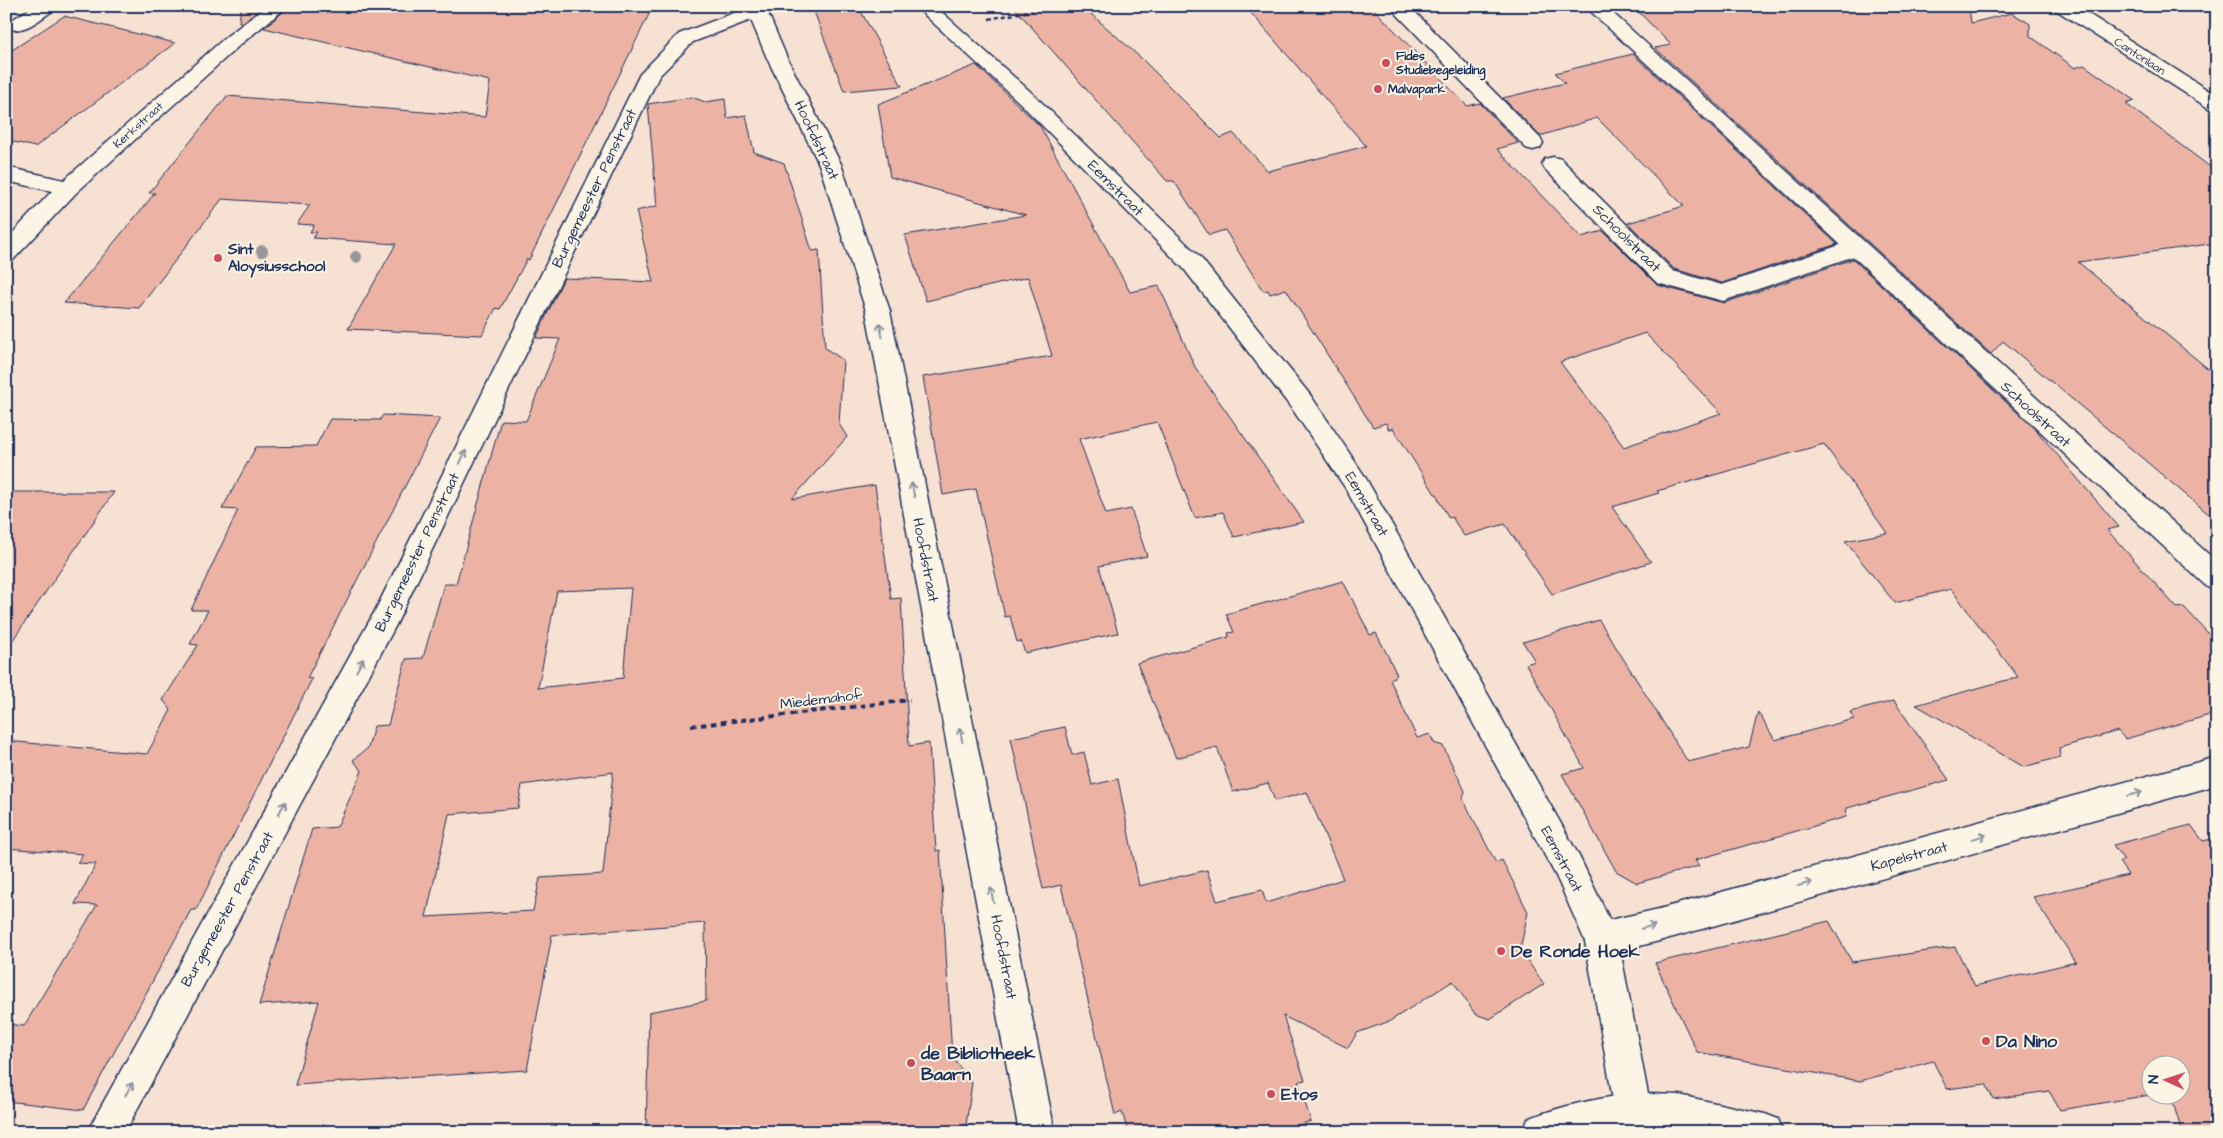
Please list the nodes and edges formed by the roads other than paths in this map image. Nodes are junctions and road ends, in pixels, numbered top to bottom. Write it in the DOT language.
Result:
graph roads {
  1 [pos="47,6"];
  2 [pos="279,6"];
  3 [pos="924,6"];
  4 [pos="1398,6"];
  5 [pos="1594,6"];
  6 [pos="2064,6"];
  7 [pos="756,9"];
  8 [pos="17,25"];
  9 [pos="2217,105"];
  10 [pos="1533,143"];
  11 [pos="1553,164"];
  12 [pos="6,174"];
  13 [pos="68,188"];
  14 [pos="1855,248"];
  15 [pos="6,254"];
  16 [pos="2217,580"];
  17 [pos="2217,771"];
  18 [pos="1601,939"];
  19 [pos="1633,1112"];
  20 [pos="105,1132"];
  21 [pos="1037,1132"];
  22 [pos="1541,1132"];
  23 [pos="1765,1132"];
  1 -- 8 [label="street"];
  2 -- 13 [label="street, Kerkstraat"];
  3 -- 18 [label="street, Eemstraat"];
  4 -- 10 [label="street"];
  5 -- 14 [label="street, Schoolstraat"];
  6 -- 9 [label="street, Cantonlaan"];
  20 -- 7 [label="street, Burgemeester Penstraat, one-way"];
  21 -- 7 [label="street, Hoofdstraat, one-way"];
  11 -- 14 [label="street, Schoolstraat"];
  12 -- 13 [label="street"];
  13 -- 15 [label="street, Kerkstraat"];
  14 -- 16 [label="street, Schoolstraat"];
  18 -- 17 [label="street, Kapelstraat, one-way"];
  18 -- 19 [label="street, Eemstraat"];
  19 -- 22 [label="street"];
  19 -- 23 [label="street"];
}
